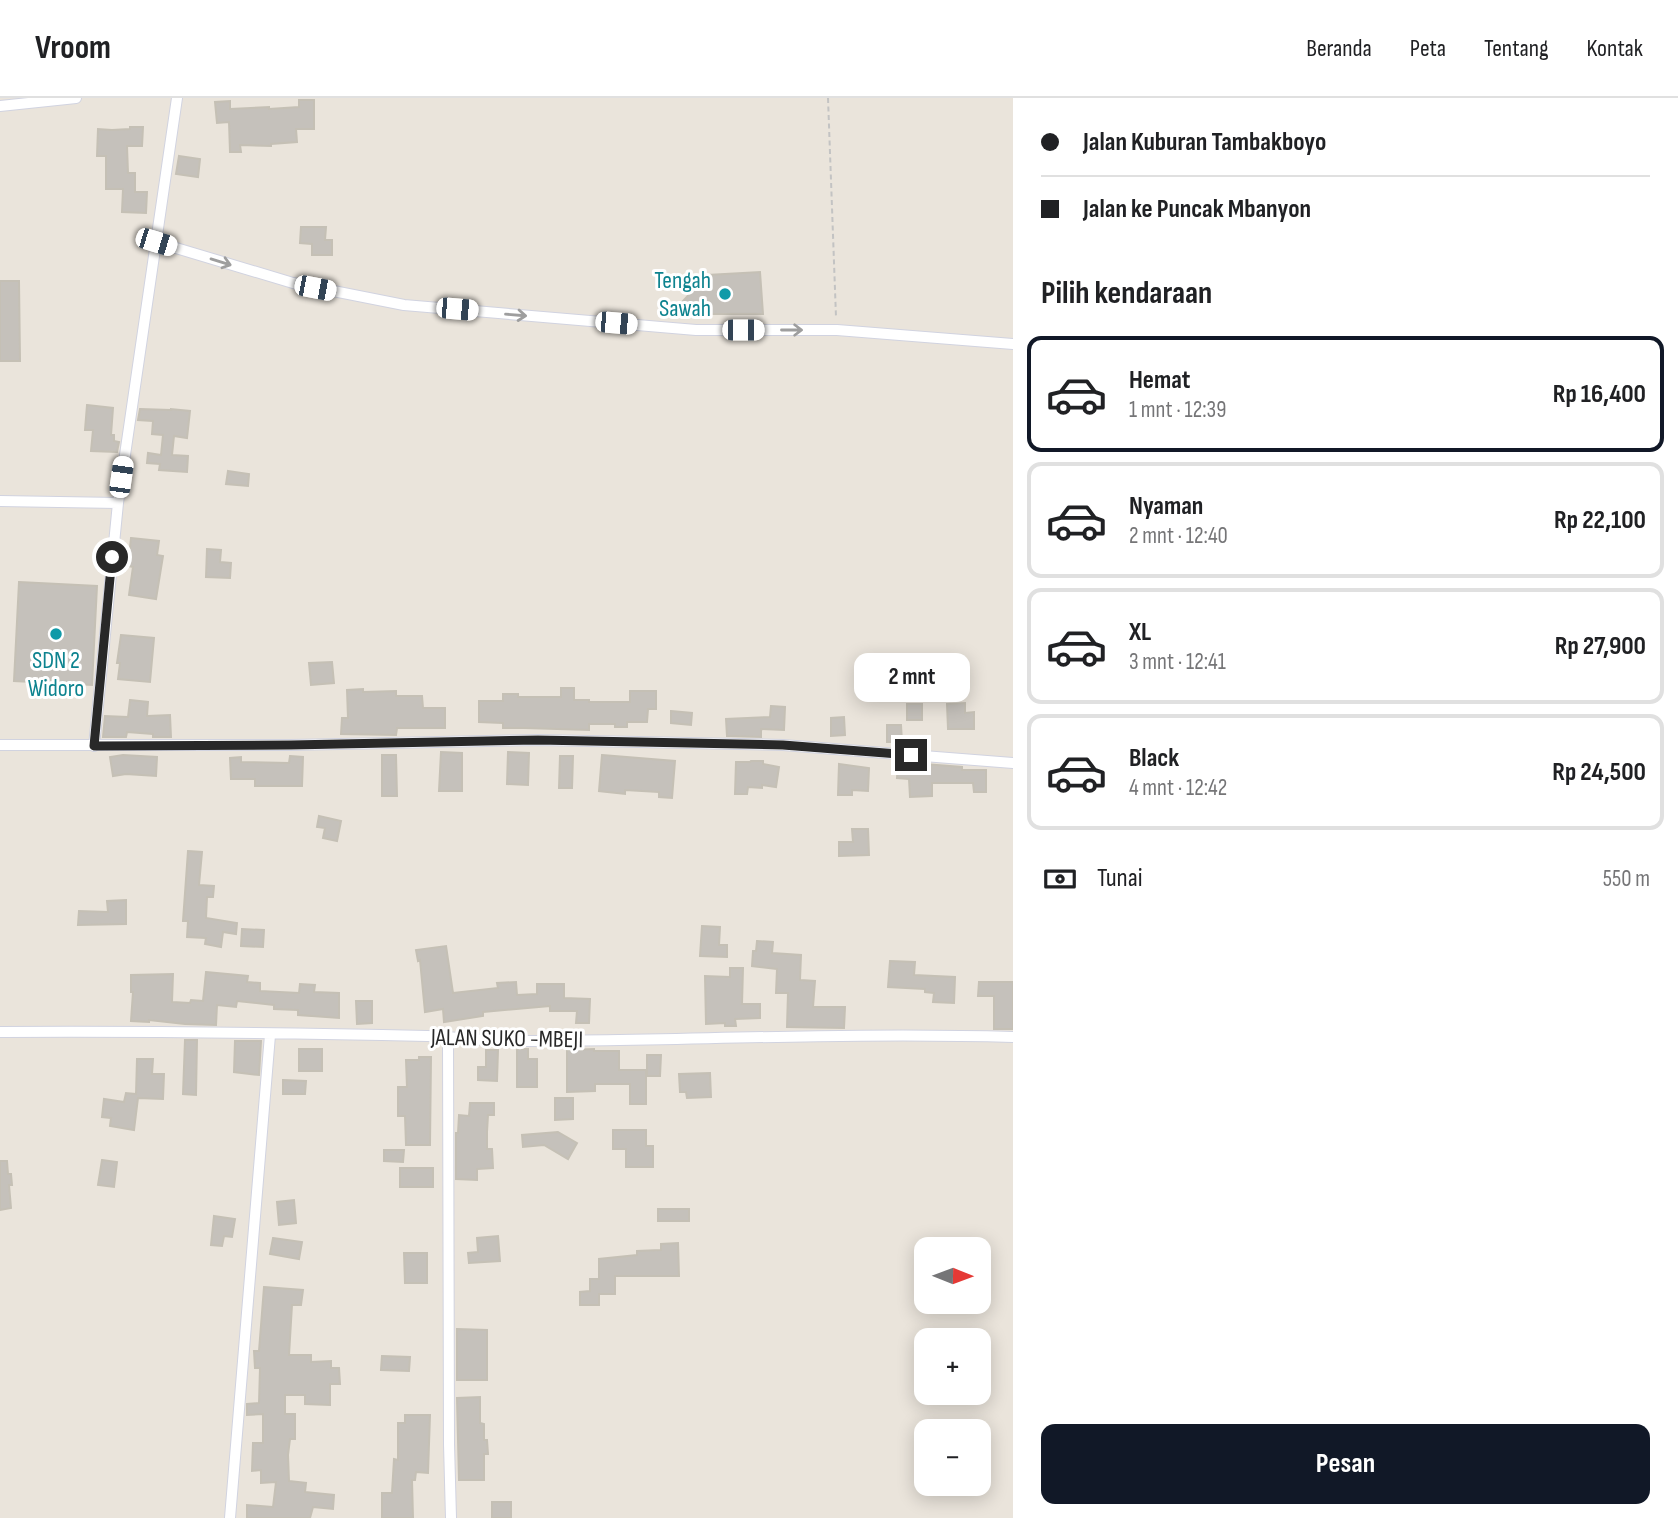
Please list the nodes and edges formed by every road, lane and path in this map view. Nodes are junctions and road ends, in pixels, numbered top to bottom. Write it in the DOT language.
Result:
graph roads {
  1 [pos="76,98"];
  2 [pos="177,98"];
  3 [pos="828,98"];
  4 [pos="0,106"];
  5 [pos="156,242"];
  6 [pos="837,331"];
  7 [pos="1013,344"];
  8 [pos="0,501"];
  9 [pos="118,503"];
  10 [pos="0,745"];
  11 [pos="94,746"];
  12 [pos="1013,763"];
  13 [pos="0,1032"];
  14 [pos="270,1035"];
  15 [pos="448,1037"];
  16 [pos="1013,1037"];
  17 [pos="230,1518"];
  18 [pos="452,1518"];
  1 -- 4 [label="street"];
  2 -- 5 [label="street"];
  3 -- 6 [label="path"];
  5 -- 6 [label="street, one-way"];
  5 -- 9 [label="street"];
  6 -- 7 [label="street"];
  8 -- 9 [label="street"];
  9 -- 11 [label="street"];
  10 -- 11 [label="street"];
  11 -- 12 [label="street"];
  13 -- 14 [label="street, JALAN SUKO -MBEJI"];
  14 -- 15 [label="street, JALAN SUKO -MBEJI"];
  14 -- 17 [label="street"];
  15 -- 16 [label="street, JALAN SUKO -MBEJI"];
  15 -- 18 [label="street"];
}
